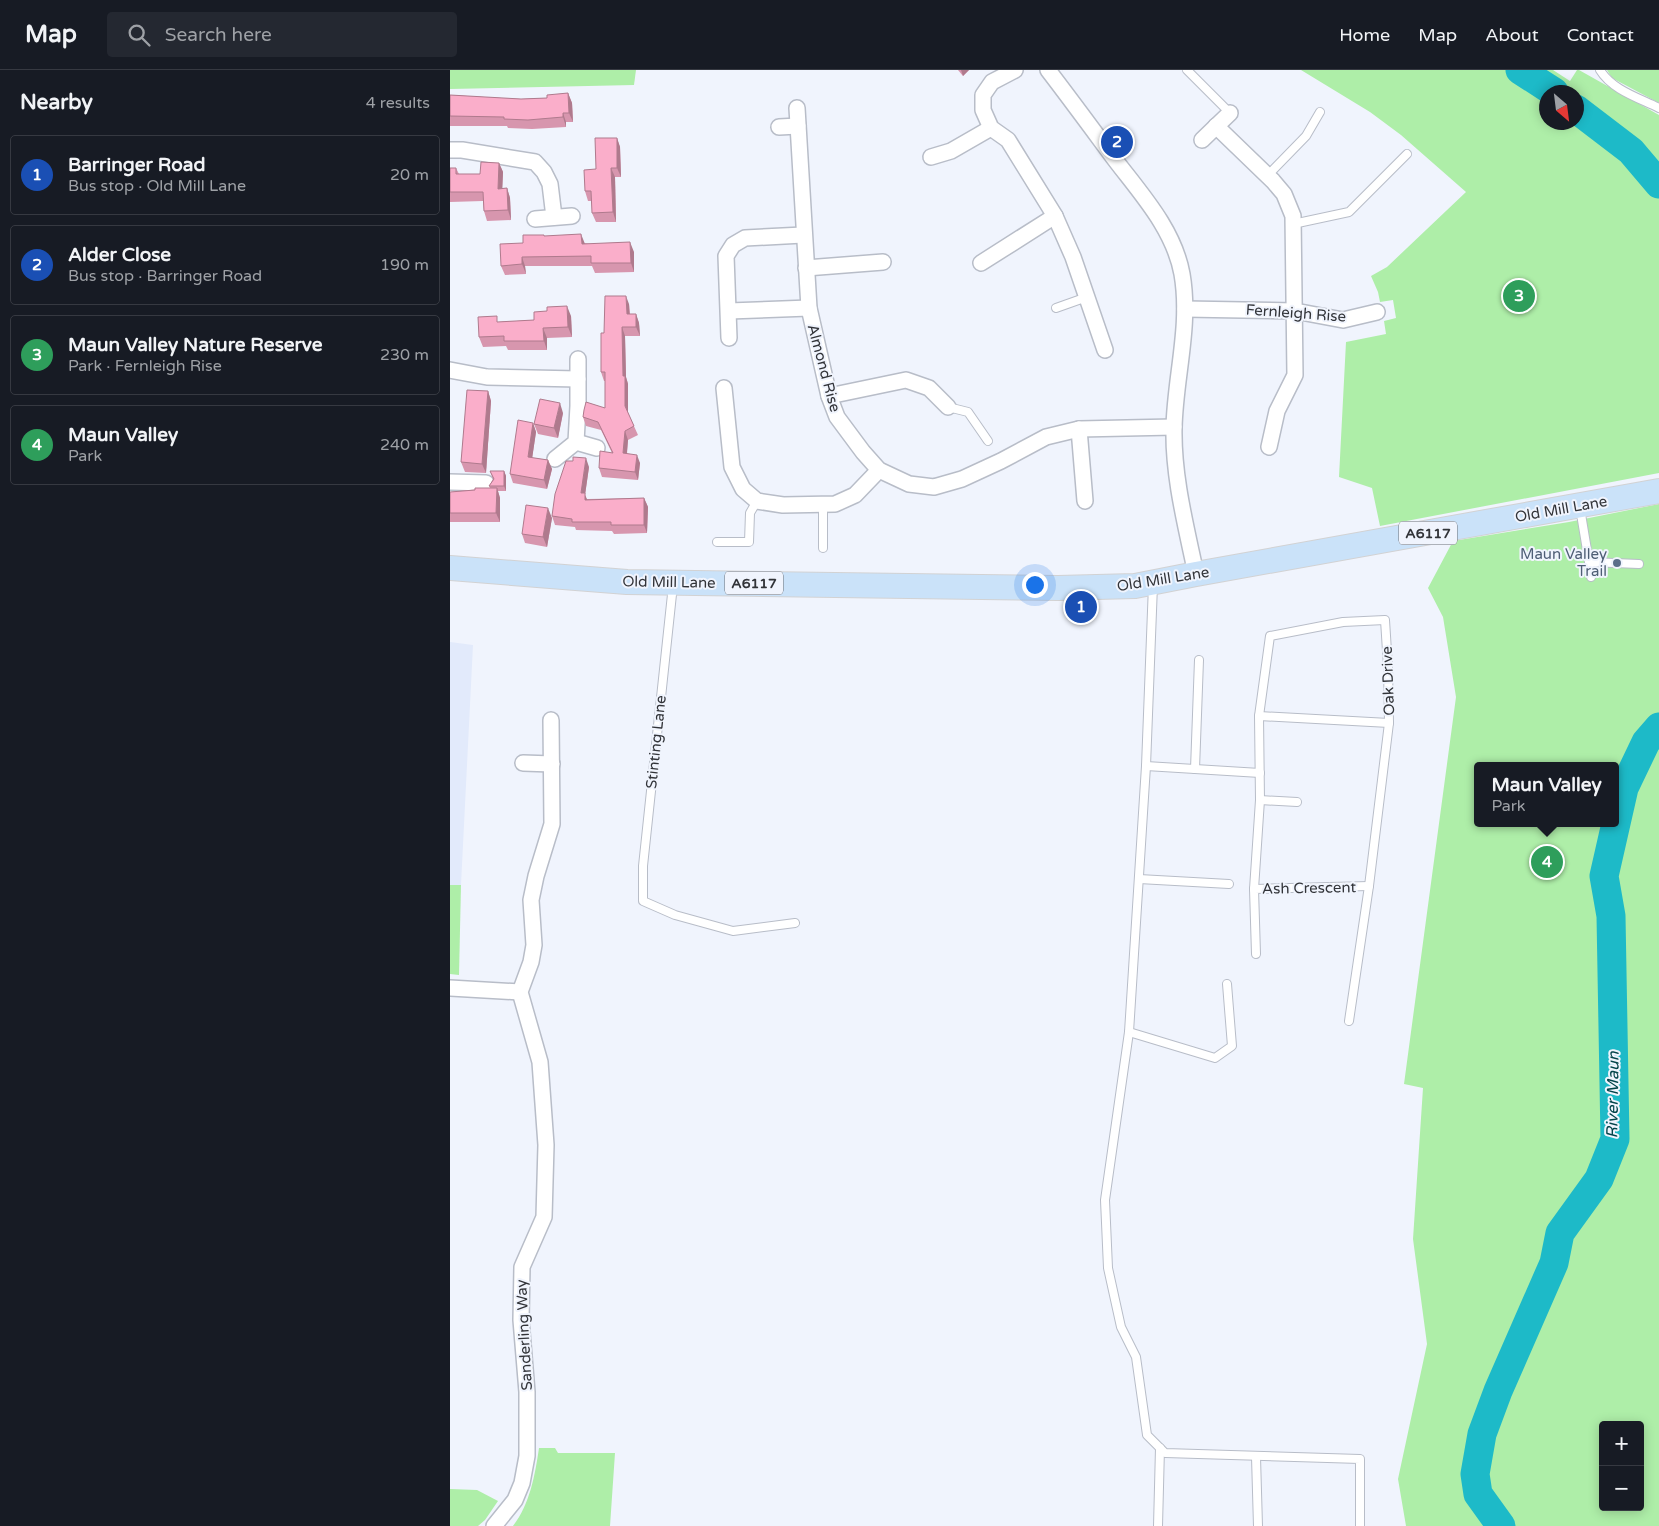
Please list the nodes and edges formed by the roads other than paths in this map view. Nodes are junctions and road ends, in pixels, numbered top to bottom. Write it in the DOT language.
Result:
graph roads {
  1 [pos="1015,70"];
  2 [pos="1048,70"];
  3 [pos="1187,70"];
  4 [pos="1600,70"];
  5 [pos="797,108"];
  6 [pos="1659,108"];
  7 [pos="1320,112"];
  8 [pos="1230,113"];
  9 [pos="779,126"];
  10 [pos="798,126"];
  11 [pos="1216,126"];
  12 [pos="991,128"];
  13 [pos="1202,140"];
  14 [pos="450,150"];
  15 [pos="1407,154"];
  16 [pos="931,157"];
  17 [pos="1268,175"];
  18 [pos="572,216"];
  19 [pos="1055,216"];
  20 [pos="554,217"];
  21 [pos="535,219"];
  22 [pos="1293,224"];
  23 [pos="803,235"];
  24 [pos="883,262"];
  25 [pos="981,263"];
  26 [pos="806,268"];
  27 [pos="1087,297"];
  28 [pos="809,308"];
  29 [pos="1056,308"];
  30 [pos="1185,308"];
  31 [pos="1295,311"];
  32 [pos="729,312"];
  33 [pos="1376,312"];
  34 [pos="729,338"];
  35 [pos="1105,350"];
  36 [pos="578,359"];
  37 [pos="450,372"];
  38 [pos="578,379"];
  39 [pos="724,388"];
  40 [pos="829,396"];
  41 [pos="948,407"];
  42 [pos="1174,427"];
  43 [pos="1079,429"];
  44 [pos="988,441"];
  45 [pos="576,442"];
  46 [pos="1269,447"];
  47 [pos="597,448"];
  48 [pos="555,458"];
  49 [pos="879,470"];
  50 [pos="450,482"];
  51 [pos="486,483"];
  52 [pos="1659,491"];
  53 [pos="1085,501"];
  54 [pos="757,502"];
  55 [pos="823,505"];
  56 [pos="1579,506"];
  57 [pos="717,542"];
  58 [pos="823,548"];
  59 [pos="1589,562"];
  60 [pos="1639,564"];
  61 [pos="450,568"];
  62 [pos="1196,574"];
  63 [pos="1591,577"];
  64 [pos="673,583"];
  65 [pos="1153,583"];
  66 [pos="1199,660"];
  67 [pos="1259,716"];
  68 [pos="552,720"];
  69 [pos="1389,723"];
  70 [pos="523,763"];
  71 [pos="552,764"];
  72 [pos="1146,766"];
  73 [pos="1196,769"];
  74 [pos="1260,773"];
  75 [pos="1260,800"];
  76 [pos="1297,802"];
  77 [pos="1139,879"];
  78 [pos="1229,884"];
  79 [pos="1369,886"];
  80 [pos="1254,889"];
  81 [pos="795,923"];
  82 [pos="1256,954"];
  83 [pos="1227,984"];
  84 [pos="450,988"];
  85 [pos="520,992"];
  86 [pos="1349,1021"];
  87 [pos="1129,1032"];
  88 [pos="1160,1448"];
  89 [pos="1256,1457"];
  90 [pos="494,1526"];
  91 [pos="1158,1526"];
  92 [pos="1258,1526"];
  93 [pos="1360,1526"];
  1 -- 12 [label="street"];
  2 -- 30 [label="street"];
  3 -- 8 [label="lane"];
  4 -- 6 [label="lane"];
  5 -- 10 [label="street, Almond Rise"];
  7 -- 17 [label="lane"];
  8 -- 11 [label="street"];
  9 -- 10 [label="street"];
  10 -- 23 [label="street, Almond Rise"];
  11 -- 13 [label="street"];
  11 -- 17 [label="street"];
  12 -- 16 [label="street"];
  12 -- 19 [label="street"];
  14 -- 20 [label="street"];
  15 -- 22 [label="lane"];
  17 -- 22 [label="street"];
  18 -- 20 [label="street"];
  19 -- 25 [label="street"];
  19 -- 27 [label="street"];
  20 -- 21 [label="street"];
  22 -- 31 [label="street"];
  23 -- 26 [label="street, Almond Rise"];
  23 -- 32 [label="street"];
  24 -- 26 [label="street"];
  26 -- 28 [label="street, Almond Rise"];
  27 -- 29 [label="lane"];
  27 -- 35 [label="street"];
  28 -- 32 [label="street"];
  28 -- 40 [label="street, Almond Rise"];
  30 -- 31 [label="street, Fernleigh Rise"];
  30 -- 42 [label="street"];
  31 -- 33 [label="street, Fernleigh Rise"];
  31 -- 46 [label="street"];
  32 -- 34 [label="street"];
  36 -- 38 [label="street"];
  37 -- 38 [label="street"];
  38 -- 45 [label="street"];
  39 -- 54 [label="street"];
  40 -- 41 [label="street"];
  40 -- 49 [label="street, Almond Rise"];
  41 -- 44 [label="lane"];
  42 -- 43 [label="street, Almond Rise"];
  42 -- 62 [label="street"];
  43 -- 49 [label="street, Almond Rise"];
  43 -- 53 [label="street"];
  45 -- 47 [label="street"];
  45 -- 48 [label="street"];
  49 -- 55 [label="street"];
  50 -- 51 [label="street"];
  52 -- 56 [label="main road, Old Mill Lane / A6117"];
  54 -- 55 [label="street"];
  54 -- 57 [label="lane"];
  55 -- 58 [label="lane"];
  56 -- 59 [label="lane"];
  56 -- 62 [label="main road, Old Mill Lane / A6117"];
  59 -- 60 [label="lane"];
  59 -- 63 [label="lane"];
  61 -- 64 [label="main road, Old Mill Lane / A6117"];
  62 -- 65 [label="main road, Old Mill Lane / A6117"];
  64 -- 65 [label="main road, Old Mill Lane / A6117"];
  64 -- 81 [label="lane, Stinting Lane"];
  65 -- 72 [label="lane"];
  66 -- 73 [label="lane"];
  67 -- 69 [label="lane"];
  67 -- 69 [label="lane, Oak Drive"];
  67 -- 74 [label="lane, Oak Drive"];
  68 -- 71 [label="street"];
  69 -- 79 [label="lane, Oak Drive"];
  70 -- 71 [label="street"];
  71 -- 85 [label="street"];
  72 -- 73 [label="lane"];
  72 -- 77 [label="lane"];
  73 -- 74 [label="lane"];
  74 -- 75 [label="lane, Oak Drive"];
  75 -- 76 [label="lane"];
  75 -- 80 [label="lane, Oak Drive"];
  77 -- 78 [label="lane"];
  77 -- 87 [label="lane"];
  79 -- 80 [label="lane, Ash Crescent"];
  79 -- 86 [label="lane, Oak Drive"];
  80 -- 82 [label="lane, Ash Crescent"];
  83 -- 87 [label="lane"];
  84 -- 85 [label="street"];
  85 -- 90 [label="street, Sanderling Way"];
  87 -- 88 [label="lane"];
  88 -- 89 [label="lane"];
  88 -- 91 [label="lane"];
  89 -- 92 [label="lane"];
  89 -- 93 [label="lane"];
}
